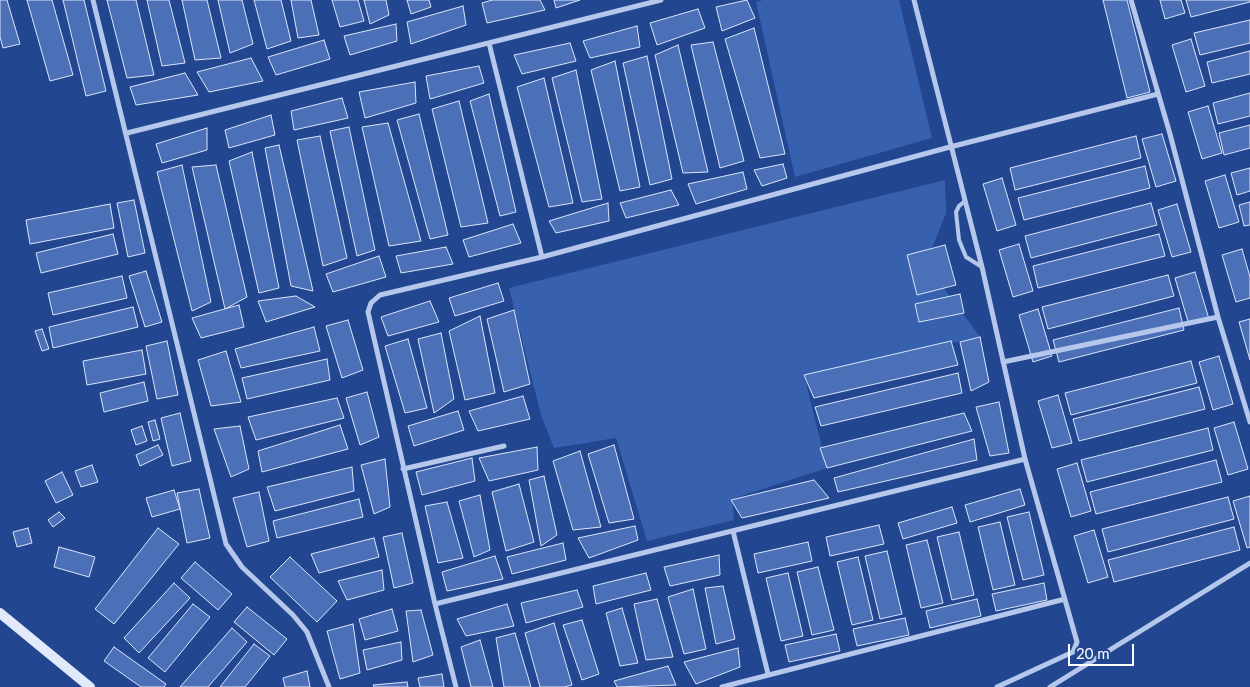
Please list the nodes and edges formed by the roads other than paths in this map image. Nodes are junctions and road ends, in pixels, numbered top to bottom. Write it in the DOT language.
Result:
graph roads {
  1 [pos="93,0"];
  2 [pos="661,0"];
  3 [pos="914,0"];
  4 [pos="1131,0"];
  5 [pos="489,43"];
  6 [pos="1158,94"];
  7 [pos="127,133"];
  8 [pos="950,147"];
  9 [pos="965,201"];
  10 [pos="542,257"];
  11 [pos="982,267"];
  12 [pos="1218,317"];
  13 [pos="1003,362"];
  14 [pos="1250,422"];
  15 [pos="504,446"];
  16 [pos="1025,459"];
  17 [pos="403,469"];
  18 [pos="733,531"];
  19 [pos="1250,563"];
  20 [pos="1065,599"];
  21 [pos="435,604"];
  22 [pos="0,613"];
  23 [pos="768,674"];
  24 [pos="90,687"];
  25 [pos="329,687"];
  26 [pos="456,687"];
  27 [pos="722,687"];
  28 [pos="997,687"];
  29 [pos="1050,687"];
  1 -- 7 [label="street"];
  2 -- 5 [label="street"];
  3 -- 8 [label="street"];
  4 -- 6 [label="street"];
  5 -- 7 [label="street"];
  5 -- 10 [label="street"];
  6 -- 8 [label="street"];
  6 -- 12 [label="street"];
  7 -- 25 [label="street"];
  8 -- 9 [label="street"];
  8 -- 10 [label="street"];
  9 -- 11 [label="street"];
  9 -- 11 [label="lane"];
  10 -- 17 [label="street"];
  11 -- 13 [label="street"];
  12 -- 13 [label="street"];
  12 -- 14 [label="street"];
  13 -- 16 [label="street"];
  15 -- 17 [label="street"];
  16 -- 18 [label="street"];
  16 -- 20 [label="street"];
  17 -- 21 [label="street"];
  18 -- 21 [label="street"];
  18 -- 23 [label="street"];
  19 -- 29 [label="street"];
  20 -- 23 [label="street"];
  20 -- 28 [label="street"];
  21 -- 26 [label="street"];
  22 -- 24 [label="main road"];
  23 -- 27 [label="street"];
}
